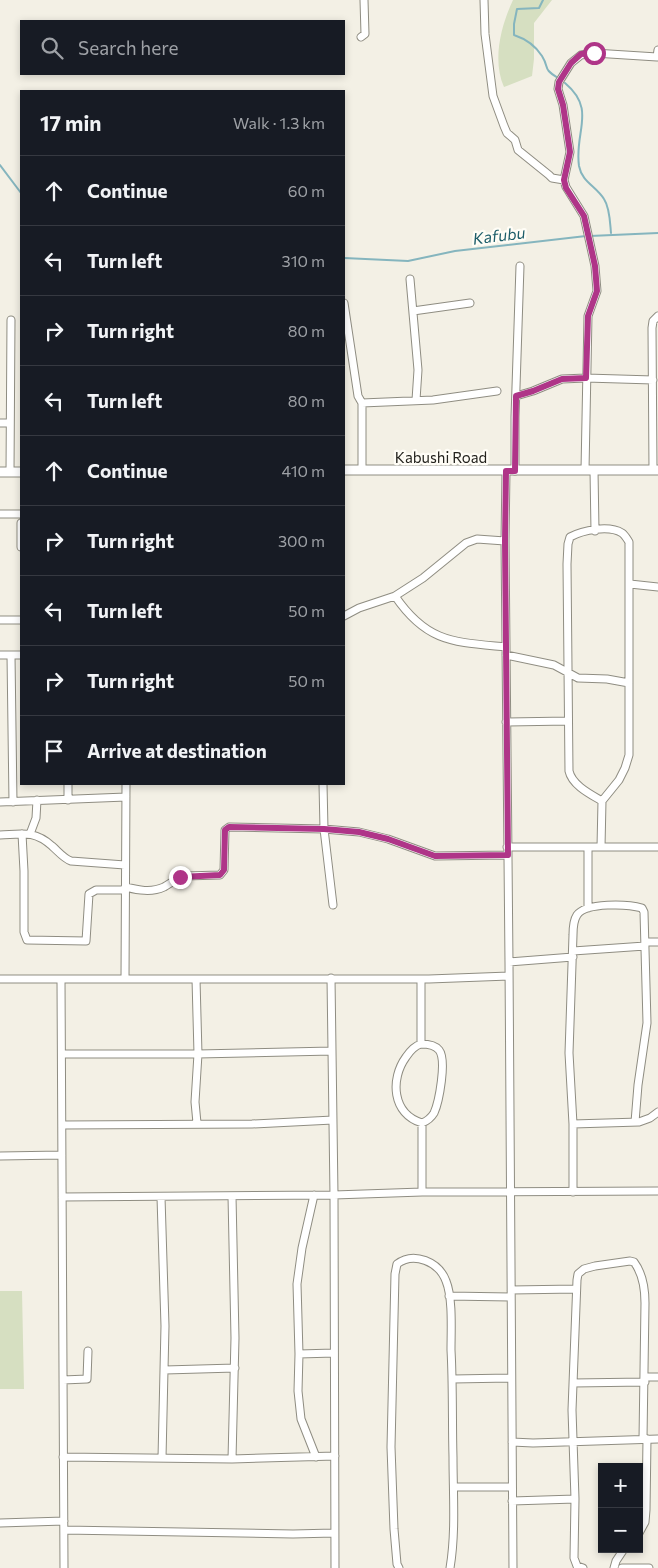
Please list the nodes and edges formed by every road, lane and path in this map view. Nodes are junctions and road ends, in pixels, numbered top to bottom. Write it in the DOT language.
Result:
graph roads {
  1 [pos="364,0"];
  2 [pos="484,0"];
  3 [pos="361,37"];
  4 [pos="658,55"];
  5 [pos="564,180"];
  6 [pos="520,266"];
  7 [pos="410,279"];
  8 [pos="470,303"];
  9 [pos="345,310"];
  10 [pos="413,310"];
  11 [pos="658,316"];
  12 [pos="11,320"];
  13 [pos="586,378"];
  14 [pos="655,384"];
  15 [pos="497,391"];
  16 [pos="516,396"];
  17 [pos="416,400"];
  18 [pos="362,403"];
  19 [pos="0,423"];
  20 [pos="9,423"];
  21 [pos="345,470"];
  22 [pos="362,470"];
  23 [pos="589,470"];
  24 [pos="655,470"];
  25 [pos="511,471"];
  26 [pos="0,472"];
  27 [pos="10,472"];
  28 [pos="20,472"];
  29 [pos="0,514"];
  30 [pos="20,514"];
  31 [pos="595,530"];
  32 [pos="505,541"];
  33 [pos="630,584"];
  34 [pos="658,587"];
  35 [pos="395,596"];
  36 [pos="345,615"];
  37 [pos="0,620"];
  38 [pos="20,620"];
  39 [pos="506,651"];
  40 [pos="0,655"];
  41 [pos="11,655"];
  42 [pos="20,655"];
  43 [pos="567,673"];
  44 [pos="629,683"];
  45 [pos="568,721"];
  46 [pos="506,722"];
  47 [pos="68,785"];
  48 [pos="126,785"];
  49 [pos="323,785"];
  50 [pos="126,797"];
  51 [pos="37,800"];
  52 [pos="68,800"];
  53 [pos="602,801"];
  54 [pos="0,802"];
  55 [pos="13,802"];
  56 [pos="324,829"];
  57 [pos="26,834"];
  58 [pos="0,835"];
  59 [pos="601,847"];
  60 [pos="658,847"];
  61 [pos="588,848"];
  62 [pos="508,851"];
  63 [pos="126,865"];
  64 [pos="125,889"];
  65 [pos="333,905"];
  66 [pos="588,908"];
  67 [pos="658,942"];
  68 [pos="645,944"];
  69 [pos="573,954"];
  70 [pos="509,962"];
  71 [pos="509,976"];
  72 [pos="330,978"];
  73 [pos="421,978"];
  74 [pos="0,979"];
  75 [pos="61,979"];
  76 [pos="125,979"];
  77 [pos="196,979"];
  78 [pos="421,1044"];
  79 [pos="332,1051"];
  80 [pos="62,1054"];
  81 [pos="198,1054"];
  82 [pos="658,1112"];
  83 [pos="333,1120"];
  84 [pos="635,1122"];
  85 [pos="197,1123"];
  86 [pos="422,1123"];
  87 [pos="573,1124"];
  88 [pos="62,1125"];
  89 [pos="62,1155"];
  90 [pos="0,1156"];
  91 [pos="658,1191"];
  92 [pos="422,1192"];
  93 [pos="572,1192"];
  94 [pos="510,1193"];
  95 [pos="314,1195"];
  96 [pos="334,1195"];
  97 [pos="232,1196"];
  98 [pos="62,1197"];
  99 [pos="161,1197"];
  100 [pos="576,1289"];
  101 [pos="511,1293"];
  102 [pos="449,1296"];
  103 [pos="88,1351"];
  104 [pos="334,1353"];
  105 [pos="299,1354"];
  106 [pos="235,1368"];
  107 [pos="165,1370"];
  108 [pos="658,1377"];
  109 [pos="511,1378"];
  110 [pos="63,1380"];
  111 [pos="453,1380"];
  112 [pos="644,1380"];
  113 [pos="572,1383"];
  114 [pos="645,1439"];
  115 [pos="658,1439"];
  116 [pos="572,1441"];
  117 [pos="512,1442"];
  118 [pos="335,1456"];
  119 [pos="63,1457"];
  120 [pos="316,1457"];
  121 [pos="162,1458"];
  122 [pos="232,1459"];
  123 [pos="512,1486"];
  124 [pos="454,1487"];
  125 [pos="575,1499"];
  126 [pos="512,1501"];
  127 [pos="64,1521"];
  128 [pos="0,1523"];
  129 [pos="643,1524"];
  130 [pos="64,1530"];
  131 [pos="334,1533"];
  132 [pos="622,1553"];
  133 [pos="579,1567"];
  134 [pos="64,1568"];
  135 [pos="335,1568"];
  136 [pos="399,1568"];
  137 [pos="450,1568"];
  138 [pos="513,1568"];
  139 [pos="614,1568"];
  140 [pos="622,1568"];
  141 [pos="649,1568"];
  1 -- 3 [label="street"];
  2 -- 5 [label="street"];
  4 -- 5 [label="street"];
  5 -- 13 [label="street"];
  6 -- 16 [label="street"];
  7 -- 10 [label="street"];
  8 -- 10 [label="street"];
  9 -- 18 [label="street"];
  10 -- 17 [label="street"];
  11 -- 14 [label="street"];
  12 -- 20 [label="street"];
  13 -- 14 [label="street"];
  13 -- 16 [label="street"];
  13 -- 23 [label="street"];
  14 -- 24 [label="street"];
  15 -- 17 [label="street"];
  16 -- 25 [label="street"];
  17 -- 18 [label="street"];
  18 -- 22 [label="street"];
  19 -- 20 [label="street"];
  20 -- 27 [label="street"];
  21 -- 22 [label="main road, Kabushi Road"];
  22 -- 25 [label="main road, Kabushi Road"];
  23 -- 24 [label="main road, Kabushi Road"];
  23 -- 25 [label="main road, Kabushi Road"];
  23 -- 31 [label="street"];
  25 -- 32 [label="street"];
  26 -- 27 [label="main road"];
  27 -- 28 [label="main road"];
  29 -- 30 [label="street"];
  31 -- 33 [label="street"];
  31 -- 43 [label="street"];
  32 -- 35 [label="street"];
  32 -- 39 [label="street"];
  33 -- 34 [label="street"];
  33 -- 44 [label="street"];
  35 -- 36 [label="street"];
  35 -- 39 [label="street"];
  37 -- 38 [label="street"];
  39 -- 43 [label="street"];
  39 -- 46 [label="street"];
  40 -- 41 [label="street"];
  41 -- 42 [label="street"];
  41 -- 55 [label="street"];
  43 -- 44 [label="street"];
  43 -- 45 [label="street"];
  44 -- 53 [label="street"];
  45 -- 46 [label="street"];
  45 -- 53 [label="street"];
  46 -- 62 [label="street"];
  47 -- 52 [label="street"];
  48 -- 50 [label="street"];
  49 -- 56 [label="street"];
  50 -- 52 [label="street"];
  50 -- 63 [label="street"];
  51 -- 52 [label="street"];
  51 -- 55 [label="street"];
  51 -- 57 [label="street"];
  53 -- 59 [label="street"];
  54 -- 55 [label="street"];
  56 -- 62 [label="street"];
  56 -- 64 [label="street"];
  56 -- 65 [label="street"];
  57 -- 58 [label="street"];
  57 -- 63 [label="street"];
  57 -- 64 [label="street"];
  59 -- 60 [label="street"];
  59 -- 61 [label="street"];
  61 -- 62 [label="street"];
  61 -- 66 [label="street"];
  62 -- 70 [label="street"];
  63 -- 64 [label="street"];
  64 -- 76 [label="street"];
  66 -- 68 [label="street"];
  66 -- 69 [label="street"];
  67 -- 68 [label="street"];
  68 -- 69 [label="street"];
  68 -- 84 [label="street"];
  69 -- 70 [label="street"];
  69 -- 87 [label="street"];
  70 -- 71 [label="street"];
  71 -- 73 [label="street"];
  71 -- 94 [label="street"];
  72 -- 73 [label="street"];
  72 -- 77 [label="street"];
  72 -- 79 [label="street"];
  73 -- 78 [label="street"];
  74 -- 75 [label="street"];
  75 -- 76 [label="street"];
  75 -- 80 [label="street"];
  76 -- 77 [label="street"];
  77 -- 81 [label="street"];
  78 -- 86 [label="street"];
  78 -- 86 [label="street"];
  79 -- 81 [label="street"];
  79 -- 83 [label="street"];
  80 -- 81 [label="street"];
  80 -- 88 [label="street"];
  81 -- 85 [label="street"];
  82 -- 84 [label="street"];
  83 -- 85 [label="street"];
  83 -- 96 [label="street"];
  84 -- 87 [label="street"];
  85 -- 88 [label="street"];
  86 -- 92 [label="street"];
  87 -- 93 [label="street"];
  88 -- 89 [label="street"];
  89 -- 90 [label="street"];
  89 -- 98 [label="street"];
  91 -- 93 [label="street"];
  92 -- 94 [label="street"];
  92 -- 96 [label="street"];
  93 -- 94 [label="street"];
  94 -- 101 [label="street"];
  95 -- 96 [label="street"];
  95 -- 97 [label="street"];
  95 -- 105 [label="street"];
  96 -- 104 [label="street"];
  97 -- 99 [label="street"];
  97 -- 106 [label="street"];
  98 -- 99 [label="street"];
  98 -- 110 [label="street"];
  99 -- 107 [label="street"];
  100 -- 101 [label="street"];
  100 -- 112 [label="street"];
  100 -- 113 [label="street"];
  101 -- 102 [label="street"];
  101 -- 109 [label="street"];
  102 -- 111 [label="street"];
  102 -- 136 [label="street"];
  103 -- 110 [label="street"];
  104 -- 105 [label="street"];
  104 -- 118 [label="street"];
  105 -- 120 [label="street"];
  106 -- 107 [label="street"];
  106 -- 122 [label="street"];
  107 -- 121 [label="street"];
  108 -- 112 [label="street"];
  109 -- 111 [label="street"];
  109 -- 117 [label="street"];
  110 -- 119 [label="street"];
  111 -- 124 [label="street"];
  112 -- 113 [label="street"];
  112 -- 114 [label="street"];
  113 -- 116 [label="street"];
  114 -- 115 [label="street"];
  114 -- 116 [label="street"];
  114 -- 129 [label="street"];
  116 -- 117 [label="street"];
  116 -- 125 [label="street"];
  117 -- 123 [label="street"];
  118 -- 120 [label="street"];
  118 -- 131 [label="street"];
  119 -- 121 [label="street"];
  119 -- 127 [label="street"];
  120 -- 122 [label="street"];
  121 -- 122 [label="street"];
  123 -- 124 [label="street"];
  123 -- 126 [label="street"];
  124 -- 137 [label="street"];
  125 -- 126 [label="street"];
  125 -- 133 [label="street"];
  126 -- 138 [label="street"];
  127 -- 128 [label="street"];
  127 -- 130 [label="street"];
  130 -- 131 [label="street"];
  130 -- 134 [label="street"];
  131 -- 135 [label="street"];
  132 -- 139 [label="street"];
  140 -- 141 [label="street"];
}
